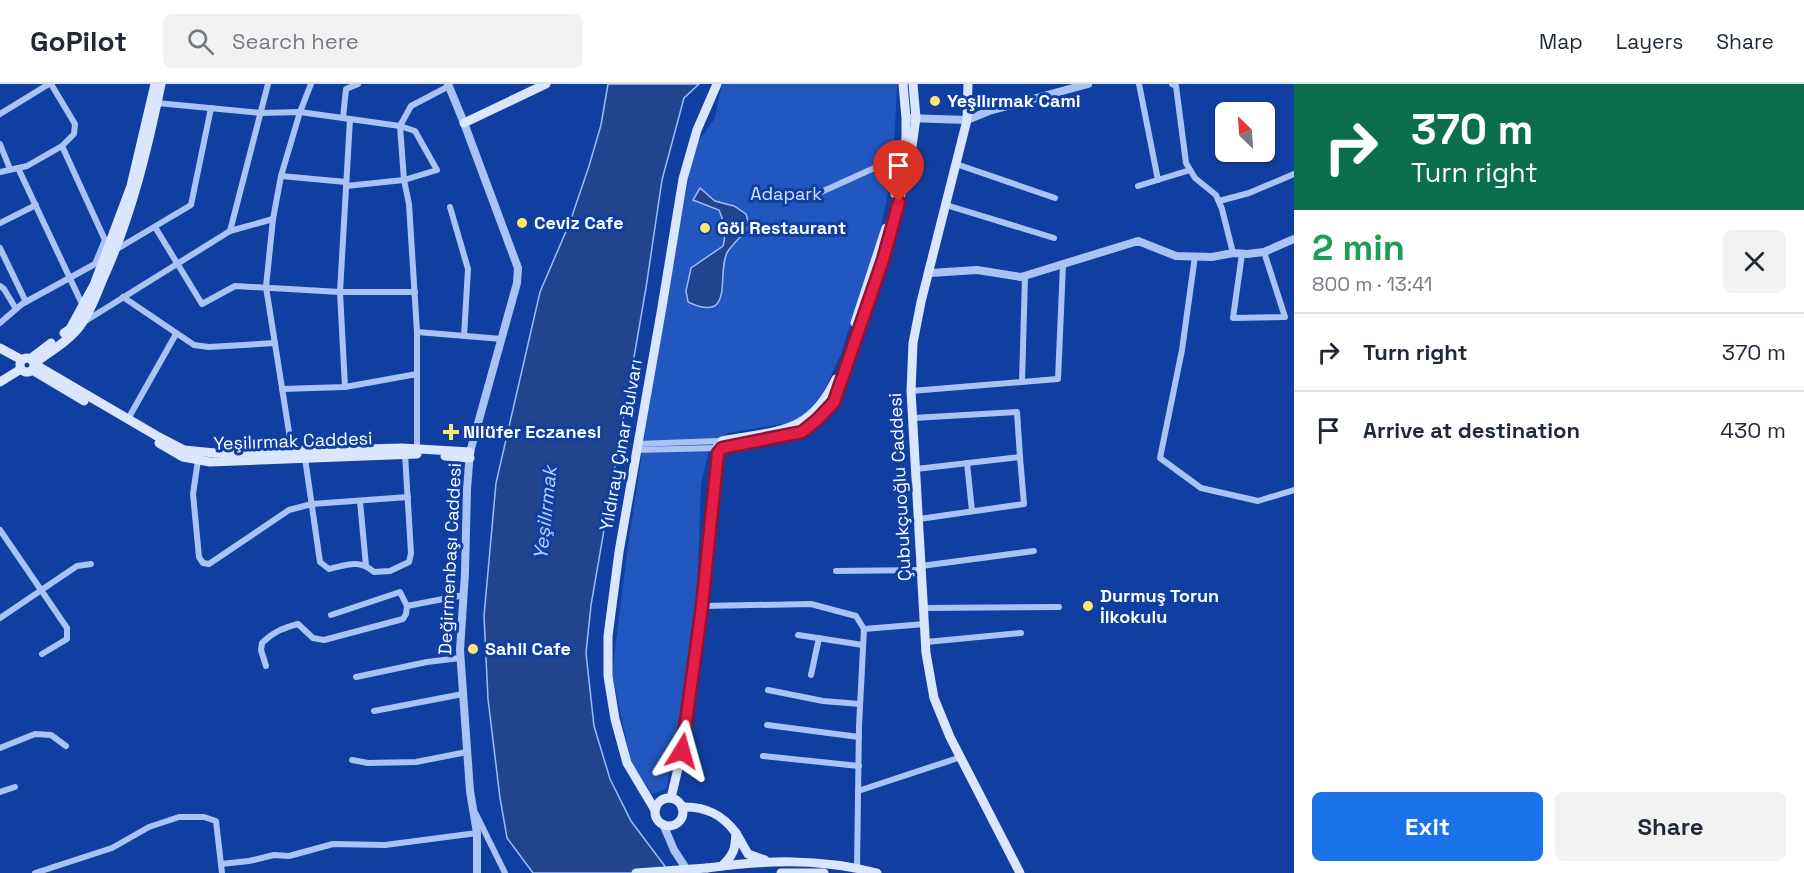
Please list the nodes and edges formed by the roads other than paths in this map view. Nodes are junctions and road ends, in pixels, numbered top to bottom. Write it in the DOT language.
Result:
graph roads {
  1 [pos="50,84"];
  2 [pos="155,84"];
  3 [pos="161,84"];
  4 [pos="268,84"];
  5 [pos="311,84"];
  6 [pos="358,84"];
  7 [pos="546,84"];
  8 [pos="717,84"];
  9 [pos="903,84"];
  10 [pos="913,84"];
  11 [pos="968,84"];
  12 [pos="1088,84"];
  13 [pos="1139,84"];
  14 [pos="1172,84"];
  15 [pos="448,85"];
  16 [pos="1071,86"];
  17 [pos="157,103"];
  18 [pos="211,108"];
  19 [pos="261,112"];
  20 [pos="300,112"];
  21 [pos="0,114"];
  22 [pos="346,118"];
  23 [pos="911,118"];
  24 [pos="967,120"];
  25 [pos="464,123"];
  26 [pos="400,126"];
  27 [pos="0,144"];
  28 [pos="62,146"];
  29 [pos="904,155"];
  30 [pos="956,164"];
  31 [pos="18,168"];
  32 [pos="10,169"];
  33 [pos="1190,170"];
  34 [pos="0,171"];
  35 [pos="1294,174"];
  36 [pos="282,176"];
  37 [pos="404,180"];
  38 [pos="1158,180"];
  39 [pos="346,184"];
  40 [pos="1138,186"];
  41 [pos="808,198"];
  42 [pos="1055,198"];
  43 [pos="1219,201"];
  44 [pos="36,205"];
  45 [pos="946,205"];
  46 [pos="450,207"];
  47 [pos="273,219"];
  48 [pos="0,223"];
  49 [pos="155,227"];
  50 [pos="230,231"];
  51 [pos="1054,238"];
  52 [pos="1294,239"];
  53 [pos="0,248"];
  54 [pos="117,249"];
  55 [pos="1264,252"];
  56 [pos="1233,253"];
  57 [pos="1242,254"];
  58 [pos="881,255"];
  59 [pos="1195,256"];
  60 [pos="177,264"];
  61 [pos="1063,265"];
  62 [pos="930,273"];
  63 [pos="1025,277"];
  64 [pos="70,278"];
  65 [pos="0,286"];
  66 [pos="266,287"];
  67 [pos="340,292"];
  68 [pos="415,292"];
  69 [pos="123,297"];
  70 [pos="26,302"];
  71 [pos="83,306"];
  72 [pos="16,309"];
  73 [pos="83,322"];
  74 [pos="0,323"];
  75 [pos="417,332"];
  76 [pos="176,334"];
  77 [pos="464,336"];
  78 [pos="502,339"];
  79 [pos="274,343"];
  80 [pos="0,348"];
  81 [pos="0,353"];
  82 [pos="26,364"];
  83 [pos="417,374"];
  84 [pos="2,379"];
  85 [pos="1022,382"];
  86 [pos="345,387"];
  87 [pos="282,389"];
  88 [pos="911,391"];
  89 [pos="913,418"];
  90 [pos="128,419"];
  91 [pos="720,446"];
  92 [pos="636,447"];
  93 [pos="417,448"];
  94 [pos="292,451"];
  95 [pos="405,454"];
  96 [pos="470,455"];
  97 [pos="1020,457"];
  98 [pos="305,458"];
  99 [pos="198,460"];
  100 [pos="967,463"];
  101 [pos="916,469"];
  102 [pos="1294,490"];
  103 [pos="408,497"];
  104 [pos="360,501"];
  105 [pos="312,504"];
  106 [pos="972,511"];
  107 [pos="919,519"];
  108 [pos="1,535"];
  109 [pos="1034,551"];
  110 [pos="91,564"];
  111 [pos="366,566"];
  112 [pos="921,568"];
  113 [pos="836,571"];
  114 [pos="40,590"];
  115 [pos="464,595"];
  116 [pos="407,606"];
  117 [pos="702,606"];
  118 [pos="1059,607"];
  119 [pos="924,608"];
  120 [pos="331,615"];
  121 [pos="0,618"];
  122 [pos="925,624"];
  123 [pos="864,629"];
  124 [pos="1021,633"];
  125 [pos="798,635"];
  126 [pos="819,638"];
  127 [pos="926,642"];
  128 [pos="863,645"];
  129 [pos="42,654"];
  130 [pos="460,658"];
  131 [pos="266,666"];
  132 [pos="812,675"];
  133 [pos="356,677"];
  134 [pos="768,690"];
  135 [pos="463,694"];
  136 [pos="860,704"];
  137 [pos="374,711"];
  138 [pos="767,725"];
  139 [pos="859,737"];
  140 [pos="66,746"];
  141 [pos="0,748"];
  142 [pos="467,752"];
  143 [pos="763,756"];
  144 [pos="961,757"];
  145 [pos="352,760"];
  146 [pos="859,766"];
  147 [pos="15,787"];
  148 [pos="858,791"];
  149 [pos="0,792"];
  150 [pos="671,798"];
  151 [pos="471,805"];
  152 [pos="682,807"];
  153 [pos="655,810"];
  154 [pos="663,824"];
  155 [pos="477,833"];
  156 [pos="736,833"];
  157 [pos="773,862"];
  158 [pos="221,864"];
  159 [pos="722,866"];
  160 [pos="857,868"];
  161 [pos="35,873"];
  162 [pos="222,873"];
  163 [pos="477,873"];
  164 [pos="505,873"];
  165 [pos="636,873"];
  166 [pos="689,873"];
  167 [pos="781,873"];
  168 [pos="789,873"];
  169 [pos="824,873"];
  170 [pos="876,873"];
  171 [pos="1020,873"];
  1 -- 21 [label="street"];
  1 -- 28 [label="street"];
  2 -- 71 [label="main road"];
  3 -- 17 [label="main road"];
  4 -- 19 [label="street"];
  5 -- 20 [label="street"];
  6 -- 22 [label="street"];
  7 -- 25 [label="main road"];
  8 -- 92 [label="main road, Yıldıray Çınar Bulvarı"];
  9 -- 23 [label="main road"];
  10 -- 23 [label="main road"];
  11 -- 24 [label="main road, Çubukçuoğlu Caddesi"];
  12 -- 16 [label="street"];
  13 -- 38 [label="street"];
  14 -- 33 [label="street"];
  15 -- 25 [label="street, Değirmenbaşı Caddesi"];
  15 -- 26 [label="street"];
  16 -- 24 [label="street"];
  17 -- 18 [label="street"];
  17 -- 54 [label="main road"];
  18 -- 19 [label="street"];
  18 -- 49 [label="street"];
  19 -- 20 [label="street"];
  19 -- 50 [label="street"];
  20 -- 22 [label="street"];
  20 -- 36 [label="street"];
  22 -- 26 [label="street"];
  22 -- 39 [label="street"];
  23 -- 24 [label="street"];
  23 -- 29 [label="main road"];
  23 -- 58 [label="main road"];
  24 -- 30 [label="main road, Çubukçuoğlu Caddesi"];
  25 -- 78 [label="street, Değirmenbaşı Caddesi"];
  26 -- 37 [label="street"];
  26 -- 37 [label="street"];
  27 -- 32 [label="street"];
  28 -- 31 [label="street"];
  28 -- 64 [label="street"];
  29 -- 41 [label="street"];
  29 -- 58 [label="main road"];
  30 -- 42 [label="street"];
  30 -- 45 [label="main road, Çubukçuoğlu Caddesi"];
  31 -- 32 [label="street"];
  31 -- 44 [label="street"];
  32 -- 34 [label="street"];
  33 -- 38 [label="street"];
  33 -- 43 [label="street"];
  35 -- 43 [label="street"];
  36 -- 39 [label="street"];
  36 -- 47 [label="street"];
  37 -- 39 [label="street"];
  37 -- 68 [label="street"];
  38 -- 40 [label="street"];
  39 -- 67 [label="street"];
  43 -- 56 [label="street"];
  44 -- 48 [label="street"];
  44 -- 64 [label="street"];
  45 -- 51 [label="street"];
  45 -- 62 [label="main road, Çubukçuoğlu Caddesi"];
  46 -- 77 [label="street"];
  47 -- 50 [label="street"];
  47 -- 66 [label="street"];
  49 -- 54 [label="street"];
  49 -- 60 [label="street"];
  50 -- 60 [label="street"];
  52 -- 55 [label="street"];
  53 -- 70 [label="street"];
  54 -- 73 [label="main road"];
  55 -- 57 [label="street"];
  55 -- 57 [label="street"];
  56 -- 57 [label="street"];
  56 -- 59 [label="street"];
  58 -- 91 [label="main road"];
  59 -- 61 [label="street"];
  59 -- 102 [label="street"];
  60 -- 66 [label="street"];
  60 -- 69 [label="street"];
  61 -- 63 [label="street"];
  61 -- 85 [label="street"];
  62 -- 63 [label="street"];
  62 -- 88 [label="main road, Çubukçuoğlu Caddesi"];
  63 -- 85 [label="street"];
  64 -- 70 [label="street"];
  64 -- 71 [label="street"];
  65 -- 72 [label="street"];
  66 -- 67 [label="street"];
  66 -- 79 [label="street"];
  67 -- 68 [label="street"];
  67 -- 86 [label="street"];
  68 -- 75 [label="street"];
  69 -- 73 [label="street"];
  69 -- 76 [label="street"];
  70 -- 72 [label="street"];
  71 -- 82 [label="main road"];
  72 -- 74 [label="street"];
  73 -- 82 [label="main road"];
  75 -- 77 [label="street"];
  75 -- 83 [label="street"];
  76 -- 79 [label="street"];
  76 -- 90 [label="street"];
  77 -- 78 [label="street"];
  78 -- 96 [label="street, Değirmenbaşı Caddesi"];
  79 -- 87 [label="street"];
  80 -- 82 [label="main road, Yeşilırmak Caddesi"];
  81 -- 82 [label="main road, Yeşilırmak Caddesi"];
  82 -- 84 [label="main road"];
  82 -- 90 [label="main road, Yeşilırmak Caddesi"];
  82 -- 99 [label="main road, Yeşilırmak Caddesi"];
  83 -- 86 [label="street"];
  83 -- 93 [label="street"];
  85 -- 88 [label="street"];
  86 -- 87 [label="street"];
  87 -- 94 [label="street"];
  88 -- 89 [label="main road, Çubukçuoğlu Caddesi"];
  89 -- 97 [label="street"];
  89 -- 101 [label="main road, Çubukçuoğlu Caddesi"];
  90 -- 94 [label="main road, Yeşilırmak Caddesi"];
  91 -- 92 [label="street"];
  91 -- 117 [label="main road"];
  92 -- 153 [label="main road, Yıldıray Çınar Bulvarı"];
  93 -- 94 [label="main road, Yeşilırmak Caddesi"];
  93 -- 96 [label="main road, Yeşilırmak Caddesi"];
  95 -- 96 [label="main road, Yeşilırmak Caddesi"];
  95 -- 98 [label="main road, Yeşilırmak Caddesi"];
  95 -- 103 [label="street"];
  96 -- 115 [label="street, Değirmenbaşı Caddesi"];
  97 -- 100 [label="street"];
  97 -- 106 [label="street"];
  98 -- 99 [label="main road, Yeşilırmak Caddesi"];
  98 -- 105 [label="street"];
  99 -- 105 [label="street"];
  100 -- 101 [label="street"];
  100 -- 106 [label="street"];
  101 -- 107 [label="main road, Çubukçuoğlu Caddesi"];
  103 -- 104 [label="street"];
  103 -- 111 [label="street"];
  104 -- 105 [label="street"];
  104 -- 111 [label="street"];
  105 -- 111 [label="street"];
  106 -- 107 [label="street"];
  107 -- 112 [label="main road, Çubukçuoğlu Caddesi"];
  108 -- 114 [label="street"];
  109 -- 112 [label="street"];
  110 -- 114 [label="street"];
  112 -- 113 [label="street"];
  112 -- 119 [label="main road, Çubukçuoğlu Caddesi"];
  114 -- 121 [label="street"];
  114 -- 129 [label="street"];
  115 -- 116 [label="street"];
  115 -- 130 [label="street, Değirmenbaşı Caddesi"];
  116 -- 120 [label="street"];
  116 -- 131 [label="street"];
  117 -- 123 [label="street"];
  117 -- 150 [label="main road"];
  118 -- 119 [label="street"];
  119 -- 122 [label="main road, Çubukçuoğlu Caddesi"];
  122 -- 123 [label="street"];
  122 -- 127 [label="main road, Çubukçuoğlu Caddesi"];
  123 -- 128 [label="street"];
  124 -- 127 [label="street"];
  125 -- 126 [label="street"];
  126 -- 128 [label="street"];
  126 -- 132 [label="street"];
  127 -- 144 [label="main road, Çubukçuoğlu Caddesi"];
  128 -- 136 [label="street"];
  130 -- 133 [label="street"];
  130 -- 135 [label="street, Değirmenbaşı Caddesi"];
  134 -- 136 [label="street"];
  135 -- 137 [label="street"];
  135 -- 142 [label="street, Değirmenbaşı Caddesi"];
  136 -- 139 [label="street"];
  138 -- 139 [label="street"];
  139 -- 146 [label="street"];
  140 -- 141 [label="street"];
  142 -- 145 [label="street"];
  142 -- 151 [label="street, Değirmenbaşı Caddesi"];
  143 -- 146 [label="street"];
  144 -- 148 [label="street"];
  144 -- 171 [label="main road, Çubukçuoğlu Caddesi"];
  146 -- 148 [label="street"];
  147 -- 149 [label="street"];
  148 -- 160 [label="street"];
  150 -- 152 [label="main road"];
  150 -- 153 [label="main road"];
  151 -- 155 [label="street, Değirmenbaşı Caddesi"];
  151 -- 164 [label="street"];
  152 -- 154 [label="main road"];
  152 -- 156 [label="main road"];
  153 -- 154 [label="main road"];
  154 -- 166 [label="street"];
  155 -- 158 [label="street"];
  155 -- 163 [label="street, Değirmenbaşı Caddesi"];
  156 -- 157 [label="main road"];
  156 -- 159 [label="main road"];
  157 -- 159 [label="main road"];
  157 -- 160 [label="main road"];
  158 -- 161 [label="street"];
  158 -- 162 [label="street"];
  159 -- 165 [label="main road, bridge"];
  160 -- 170 [label="main road"];
  167 -- 168 [label="main road"];
  168 -- 169 [label="main road"];
}
